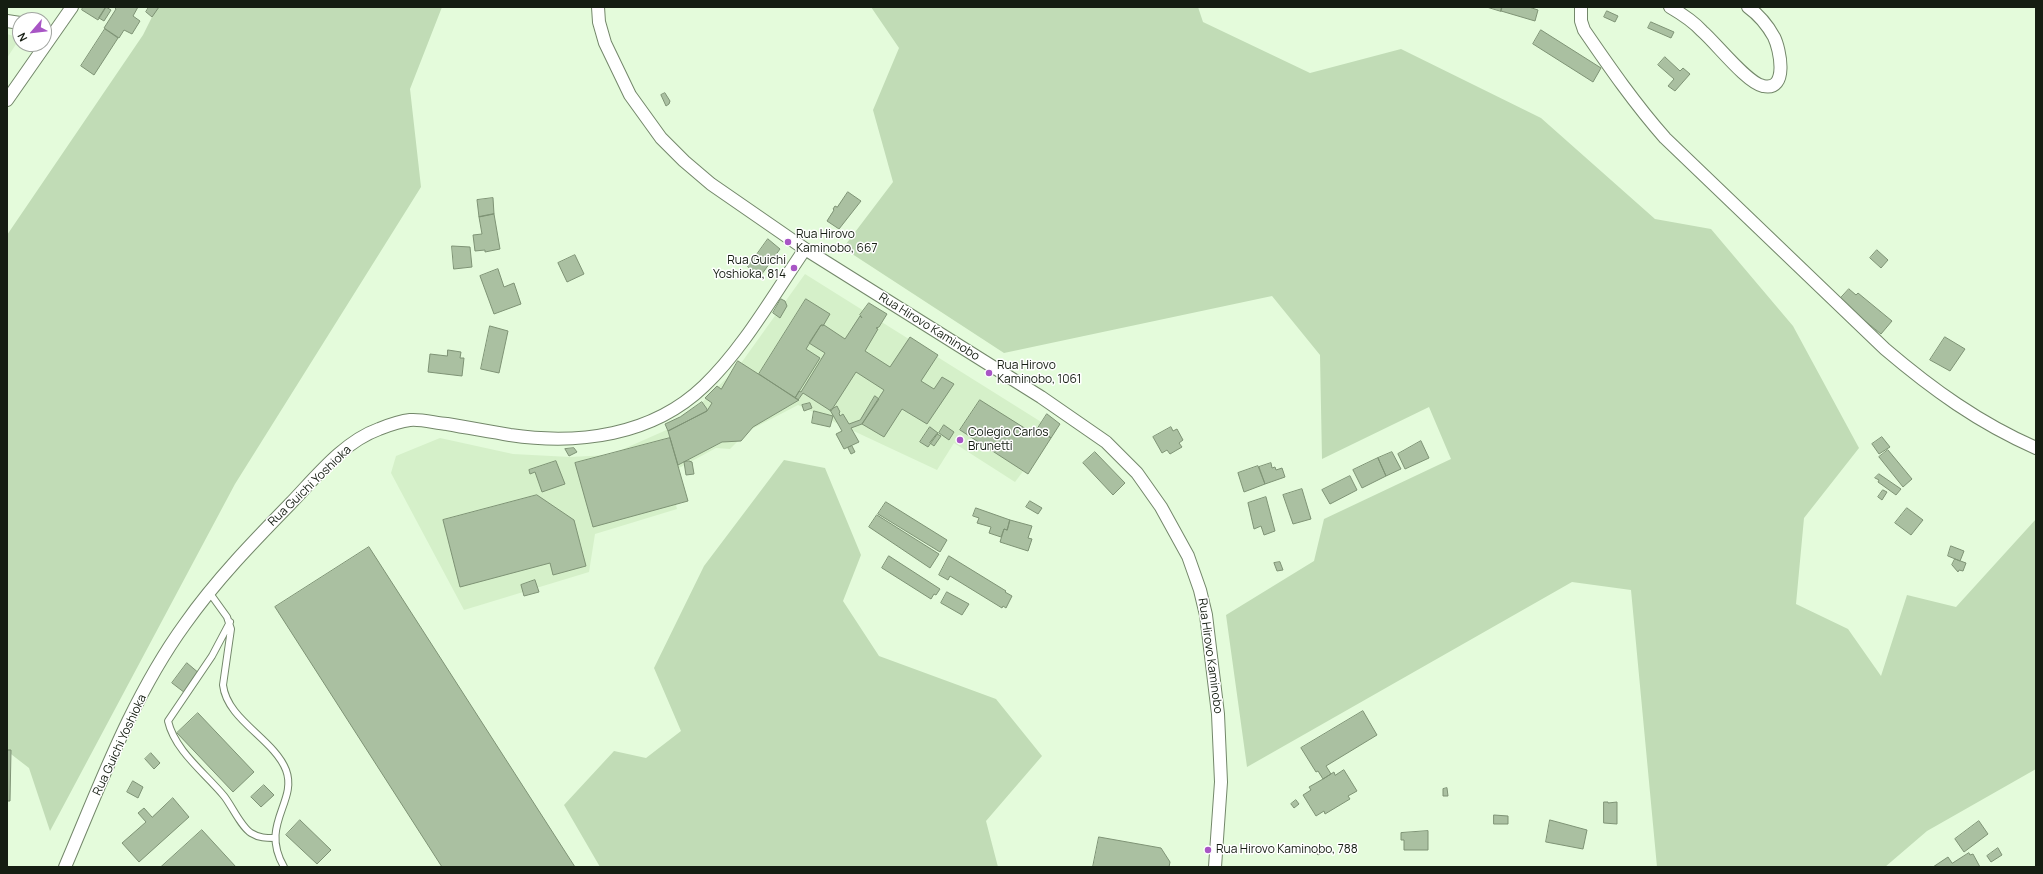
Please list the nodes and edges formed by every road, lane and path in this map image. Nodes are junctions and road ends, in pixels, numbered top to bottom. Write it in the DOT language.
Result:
graph roads {
  1 [pos="72,7"];
  2 [pos="598,7"];
  3 [pos="1581,7"];
  4 [pos="1670,7"];
  5 [pos="1748,7"];
  6 [pos="52,27"];
  7 [pos="36,52"];
  8 [pos="7,100"];
  9 [pos="805,249"];
  10 [pos="2036,448"];
  11 [pos="209,592"];
  12 [pos="230,622"];
  13 [pos="275,838"];
  14 [pos="65,867"];
  15 [pos="284,867"];
  16 [pos="1215,867"];
  1 -- 6 [label="street"];
  2 -- 9 [label="street, Rua Hirovo Kaminobo"];
  3 -- 10 [label="street"];
  4 -- 5 [label="street"];
  7 -- 8 [label="street"];
  9 -- 11 [label="street, Rua Guichi Yoshioka"];
  9 -- 16 [label="street, Rua Hirovo Kaminobo"];
  11 -- 12 [label="lane"];
  11 -- 14 [label="street, Rua Guichi Yoshioka"];
  12 -- 13 [label="lane"];
  12 -- 13 [label="lane"];
  13 -- 15 [label="lane"];
}
